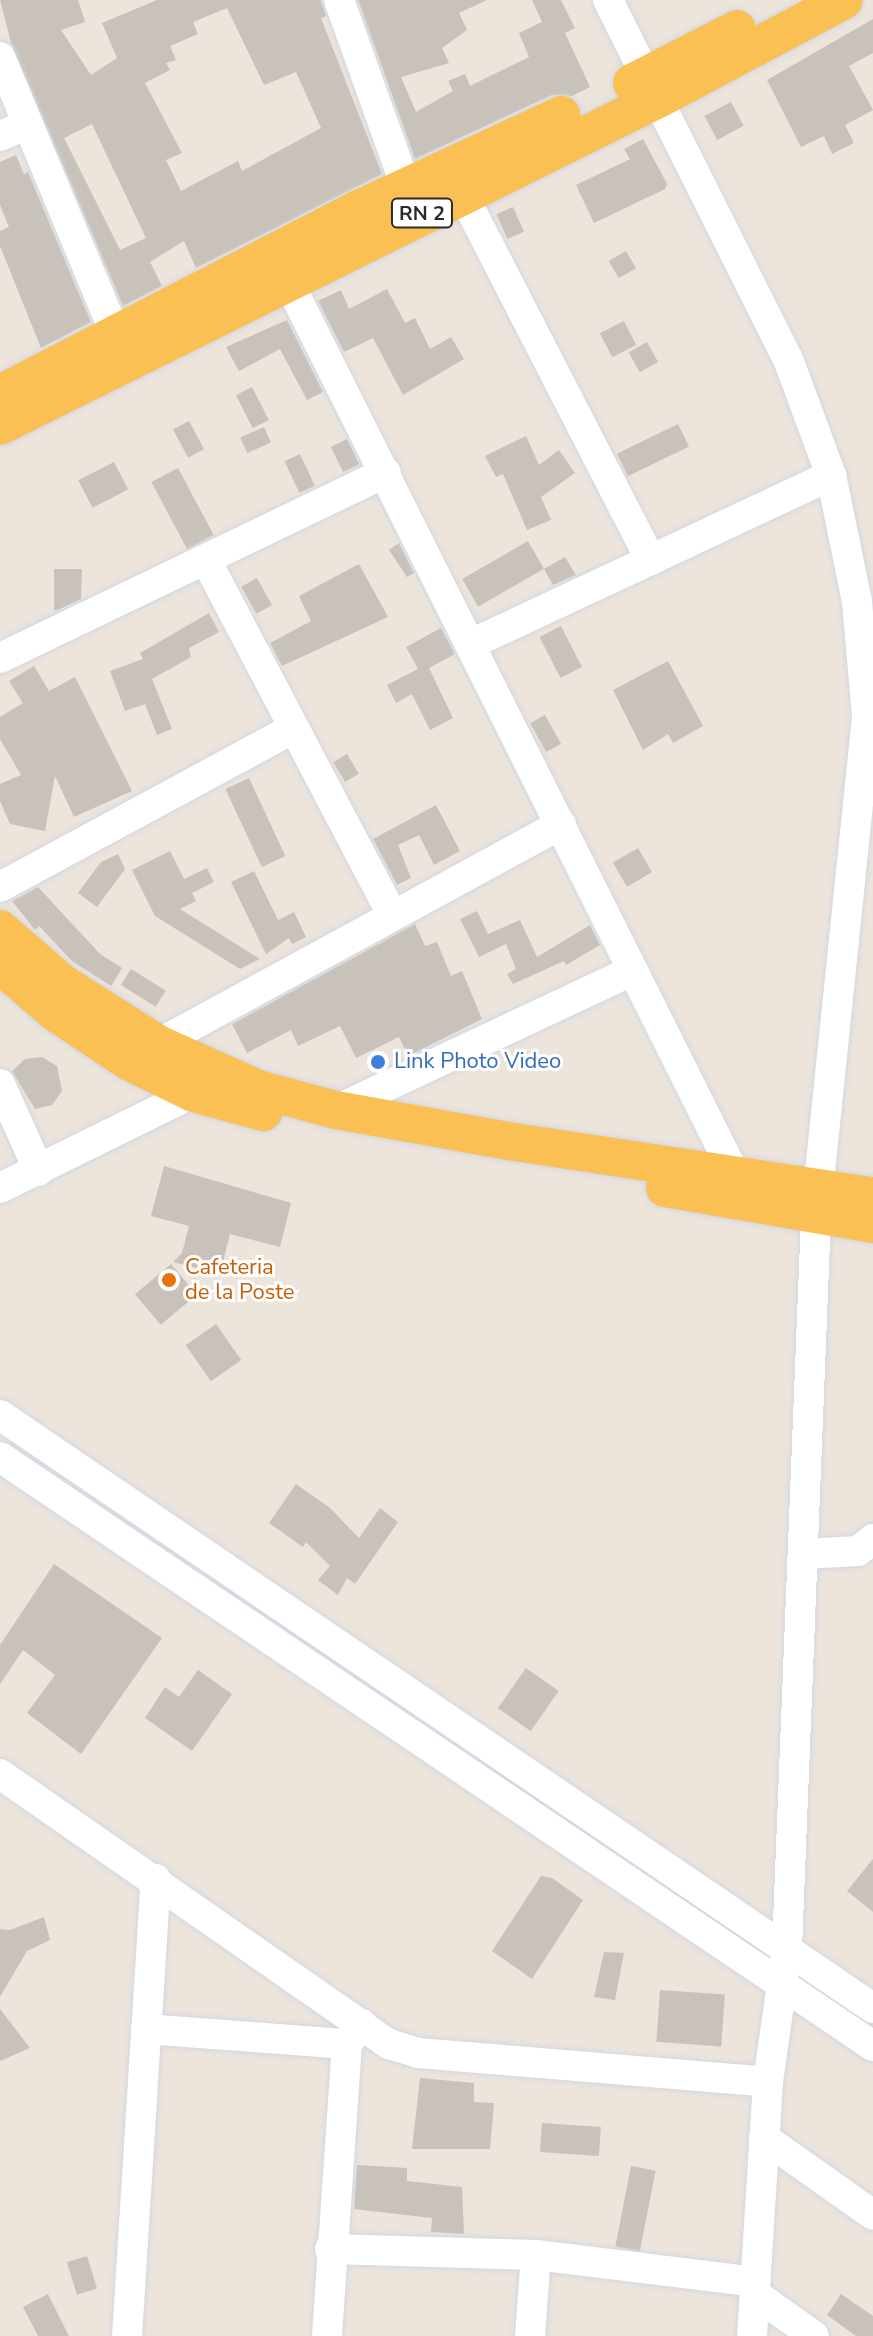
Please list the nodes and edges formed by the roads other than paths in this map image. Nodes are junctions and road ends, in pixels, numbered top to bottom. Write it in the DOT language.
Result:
graph roads {
  1 [pos="339,0"];
  2 [pos="608,0"];
  3 [pos="797,0"];
  4 [pos="844,0"];
  5 [pos="0,57"];
  6 [pos="654,87"];
  7 [pos="28,124"];
  8 [pos="0,136"];
  9 [pos="406,187"];
  10 [pos="462,193"];
  11 [pos="288,281"];
  12 [pos="116,336"];
  13 [pos="0,394"];
  14 [pos="0,426"];
  15 [pos="386,472"];
  16 [pos="831,475"];
  17 [pos="651,560"];
  18 [pos="207,562"];
  19 [pos="471,644"];
  20 [pos="0,658"];
  21 [pos="294,728"];
  22 [pos="561,824"];
  23 [pos="0,887"];
  24 [pos="392,914"];
  25 [pos="0,929"];
  26 [pos="0,965"];
  27 [pos="633,970"];
  28 [pos="158,1044"];
  29 [pos="0,1084"];
  30 [pos="193,1093"];
  31 [pos="336,1110"];
  32 [pos="39,1171"];
  33 [pos="741,1187"];
  34 [pos="0,1188"];
  35 [pos="873,1196"];
  36 [pos="818,1200"];
  37 [pos="873,1224"];
  38 [pos="0,1415"];
  39 [pos="0,1457"];
  40 [pos="873,1539"];
  41 [pos="803,1554"];
  42 [pos="0,1774"];
  43 [pos="156,1879"];
  44 [pos="787,1948"];
  45 [pos="782,1982"];
  46 [pos="873,2008"];
  47 [pos="146,2029"];
  48 [pos="354,2034"];
  49 [pos="873,2046"];
  50 [pos="768,2082"];
  51 [pos="764,2138"];
  52 [pos="873,2215"];
  53 [pos="330,2249"];
  54 [pos="536,2255"];
  55 [pos="755,2288"];
  56 [pos="127,2336"];
  57 [pos="327,2336"];
  58 [pos="530,2336"];
  59 [pos="752,2336"];
  60 [pos="814,2336"];
  1 -- 9 [label="street"];
  2 -- 6 [label="street"];
  3 -- 6 [label="main road, RN 2"];
  4 -- 6 [label="main road, RN 2"];
  5 -- 7 [label="street"];
  6 -- 9 [label="main road, RN 2"];
  6 -- 10 [label="main road, RN 2"];
  6 -- 16 [label="street"];
  7 -- 8 [label="street"];
  7 -- 12 [label="street"];
  9 -- 12 [label="main road, RN 2"];
  10 -- 11 [label="main road, RN 2"];
  10 -- 17 [label="street"];
  11 -- 14 [label="main road, RN 2"];
  11 -- 15 [label="street"];
  12 -- 13 [label="main road, RN 2"];
  15 -- 18 [label="street"];
  15 -- 19 [label="street"];
  16 -- 17 [label="street"];
  16 -- 36 [label="street"];
  17 -- 19 [label="street"];
  18 -- 20 [label="street"];
  18 -- 21 [label="street"];
  19 -- 22 [label="street"];
  21 -- 23 [label="street"];
  21 -- 24 [label="street"];
  22 -- 24 [label="street"];
  22 -- 27 [label="street"];
  24 -- 28 [label="street"];
  25 -- 28 [label="main road"];
  26 -- 30 [label="main road"];
  27 -- 31 [label="street"];
  27 -- 33 [label="street"];
  28 -- 31 [label="main road"];
  29 -- 32 [label="street"];
  30 -- 32 [label="street"];
  30 -- 33 [label="main road"];
  31 -- 33 [label="main road"];
  32 -- 34 [label="street"];
  33 -- 36 [label="main road"];
  35 -- 36 [label="main road"];
  36 -- 37 [label="main road"];
  36 -- 41 [label="street"];
  38 -- 44 [label="street"];
  39 -- 45 [label="street"];
  40 -- 41 [label="street"];
  41 -- 44 [label="street"];
  42 -- 43 [label="street"];
  43 -- 47 [label="street"];
  43 -- 48 [label="street"];
  44 -- 45 [label="street"];
  44 -- 46 [label="street"];
  45 -- 49 [label="street"];
  45 -- 50 [label="street"];
  47 -- 48 [label="street"];
  47 -- 56 [label="street"];
  48 -- 50 [label="street"];
  48 -- 53 [label="street"];
  50 -- 51 [label="street"];
  51 -- 52 [label="street"];
  51 -- 55 [label="street"];
  53 -- 54 [label="street"];
  53 -- 57 [label="street"];
  54 -- 55 [label="street"];
  54 -- 58 [label="street"];
  55 -- 59 [label="street"];
  55 -- 60 [label="street"];
}
